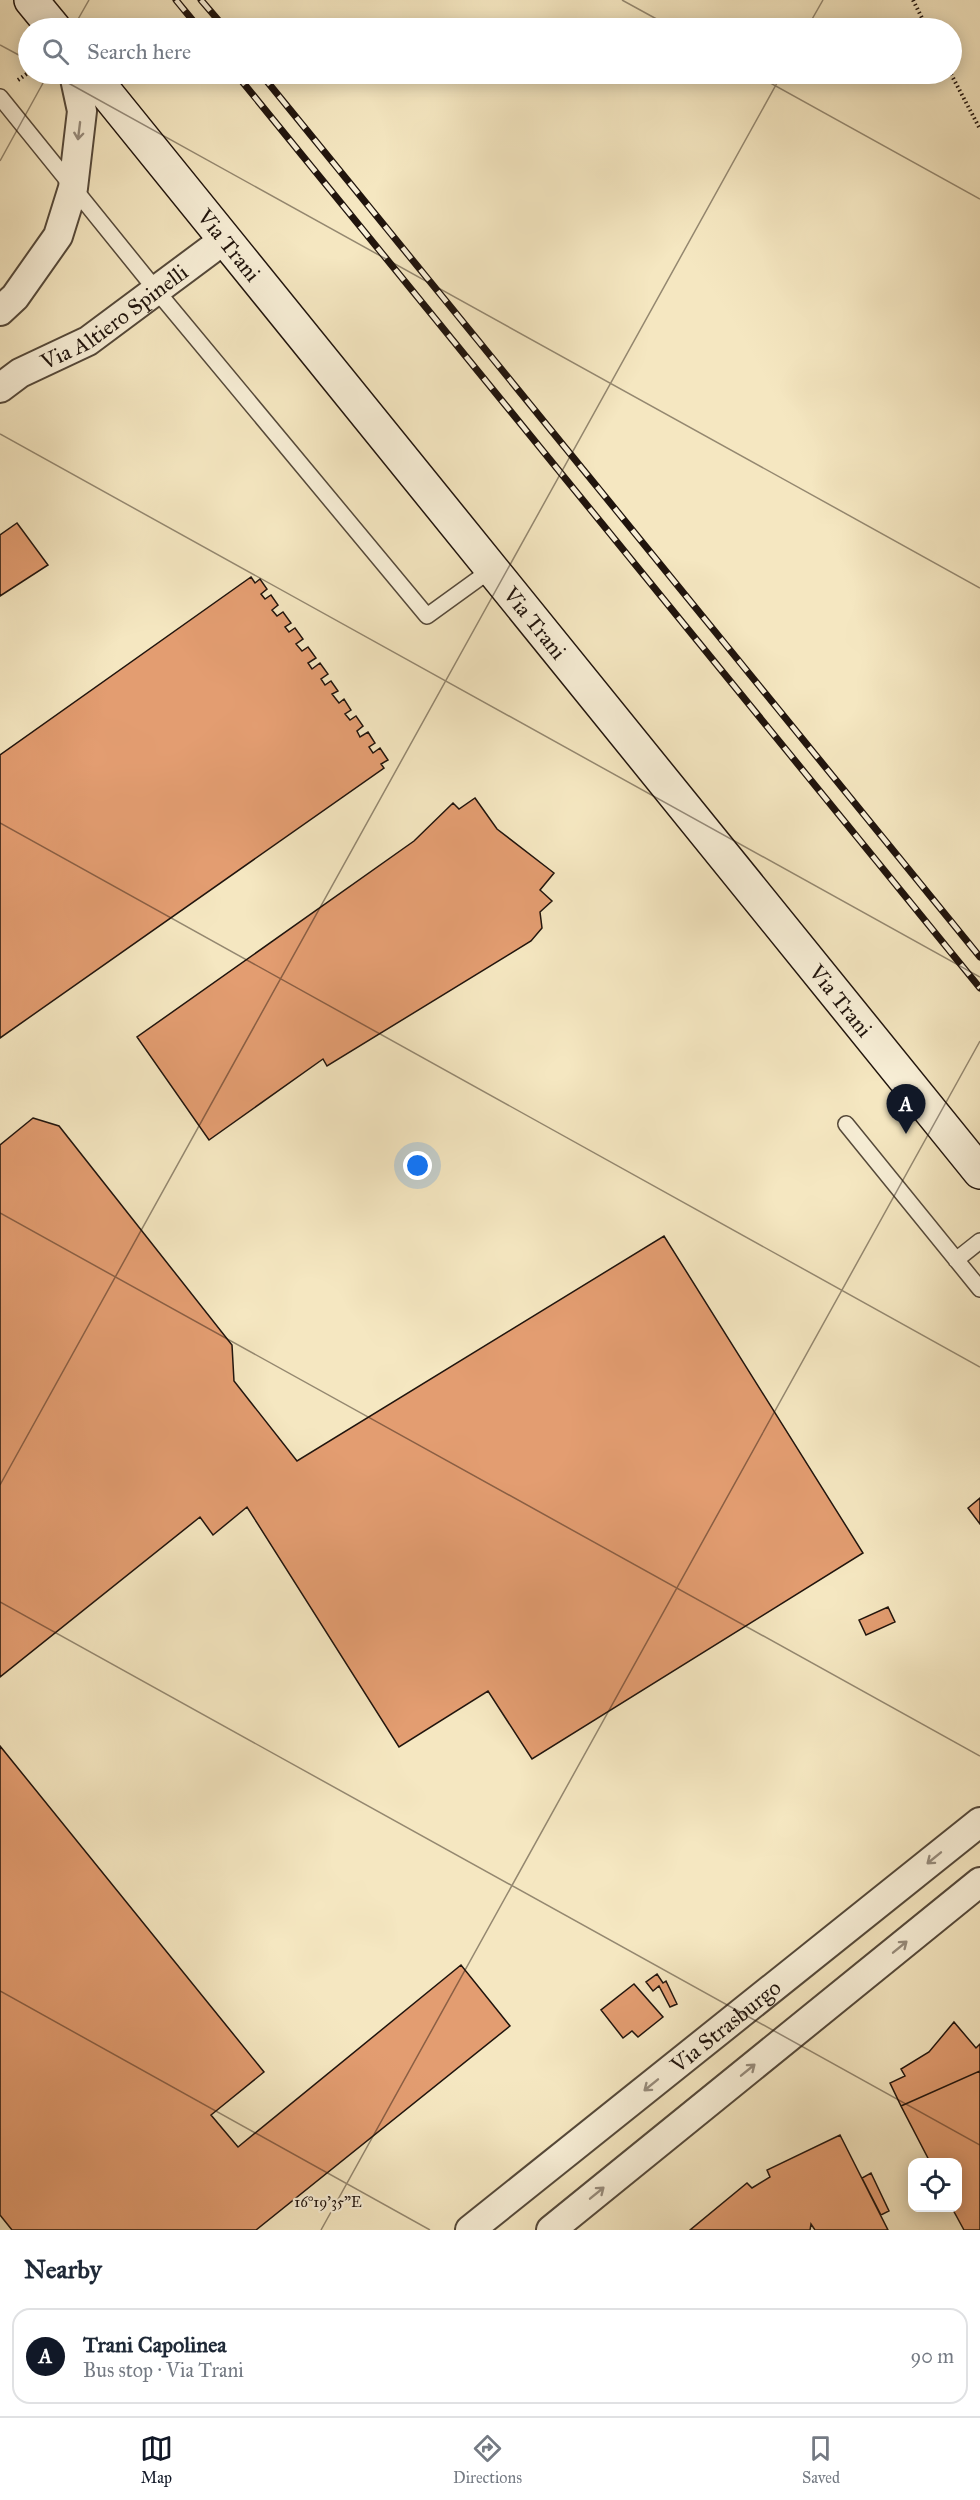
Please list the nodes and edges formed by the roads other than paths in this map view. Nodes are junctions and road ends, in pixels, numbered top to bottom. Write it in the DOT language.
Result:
graph roads {
  1 [pos="31,0"];
  2 [pos="46,18"];
  3 [pos="76,84"];
  4 [pos="99,84"];
  5 [pos="0,97"];
  6 [pos="73,188"];
  7 [pos="225,238"];
  8 [pos="156,290"];
  9 [pos="0,311"];
  10 [pos="0,388"];
  11 [pos="492,569"];
  12 [pos="846,1124"];
  13 [pos="980,1172"];
  14 [pos="980,1241"];
  15 [pos="956,1260"];
  16 [pos="980,1289"];
  17 [pos="980,1822"];
  18 [pos="980,1882"];
  19 [pos="470,2230"];
  20 [pos="552,2230"];
  1 -- 2 [label="main road"];
  3 -- 6 [label="street, one-way"];
  4 -- 7 [label="main road, Via Trani"];
  5 -- 6 [label="lane"];
  6 -- 8 [label="lane"];
  6 -- 9 [label="street"];
  7 -- 8 [label="street, Via Altiero Spinelli"];
  7 -- 11 [label="main road, Via Trani"];
  8 -- 10 [label="street, Via Altiero Spinelli"];
  8 -- 11 [label="lane"];
  11 -- 13 [label="main road, Via Trani"];
  12 -- 15 [label="lane"];
  14 -- 15 [label="lane"];
  15 -- 16 [label="lane"];
  17 -- 19 [label="street, Via Strasburgo, one-way"];
  20 -- 18 [label="street, one-way"];
}
